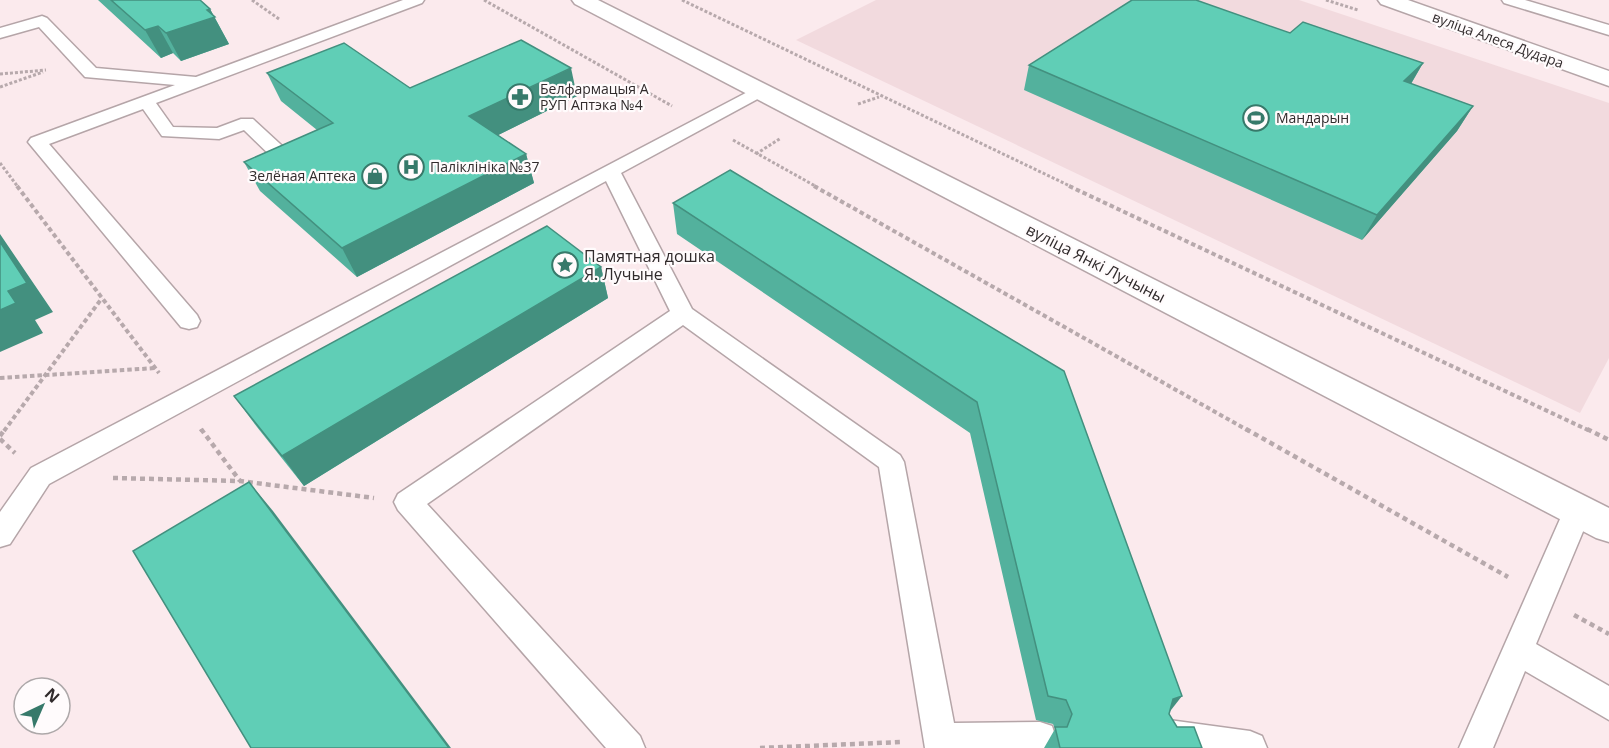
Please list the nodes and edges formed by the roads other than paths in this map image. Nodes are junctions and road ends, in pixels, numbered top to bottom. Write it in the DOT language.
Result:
graph roads {
  1 [pos="417,0"];
  2 [pos="582,0"];
  3 [pos="1509,0"];
  4 [pos="1395,1"];
  5 [pos="1609,30"];
  6 [pos="0,33"];
  7 [pos="1609,79"];
  8 [pos="199,81"];
  9 [pos="759,91"];
  10 [pos="146,101"];
  11 [pos="284,158"];
  12 [pos="610,171"];
  13 [pos="683,314"];
  14 [pos="189,321"];
  15 [pos="1578,510"];
  16 [pos="1609,526"];
  17 [pos="0,535"];
  18 [pos="1518,650"];
  19 [pos="1609,704"];
  20 [pos="1169,736"];
  21 [pos="1040,738"];
  22 [pos="941,744"];
  23 [pos="628,748"];
  24 [pos="1250,748"];
  25 [pos="1476,748"];
  1 -- 8 [label="lane"];
  2 -- 9 [label="main road, вуліца Янкі Лучыны"];
  3 -- 5 [label="lane"];
  4 -- 7 [label="main road, вуліца Алеся Дудара"];
  6 -- 8 [label="lane"];
  8 -- 10 [label="lane"];
  9 -- 12 [label="lane"];
  9 -- 15 [label="main road, вуліца Янкі Лучыны"];
  10 -- 11 [label="lane"];
  10 -- 14 [label="lane"];
  12 -- 13 [label="lane"];
  12 -- 17 [label="lane"];
  13 -- 22 [label="lane"];
  13 -- 23 [label="lane"];
  15 -- 16 [label="main road, вуліца Янкі Лучыны"];
  15 -- 18 [label="lane"];
  18 -- 19 [label="lane"];
  18 -- 25 [label="lane"];
  20 -- 24 [label="lane"];
  21 -- 22 [label="lane"];
}
